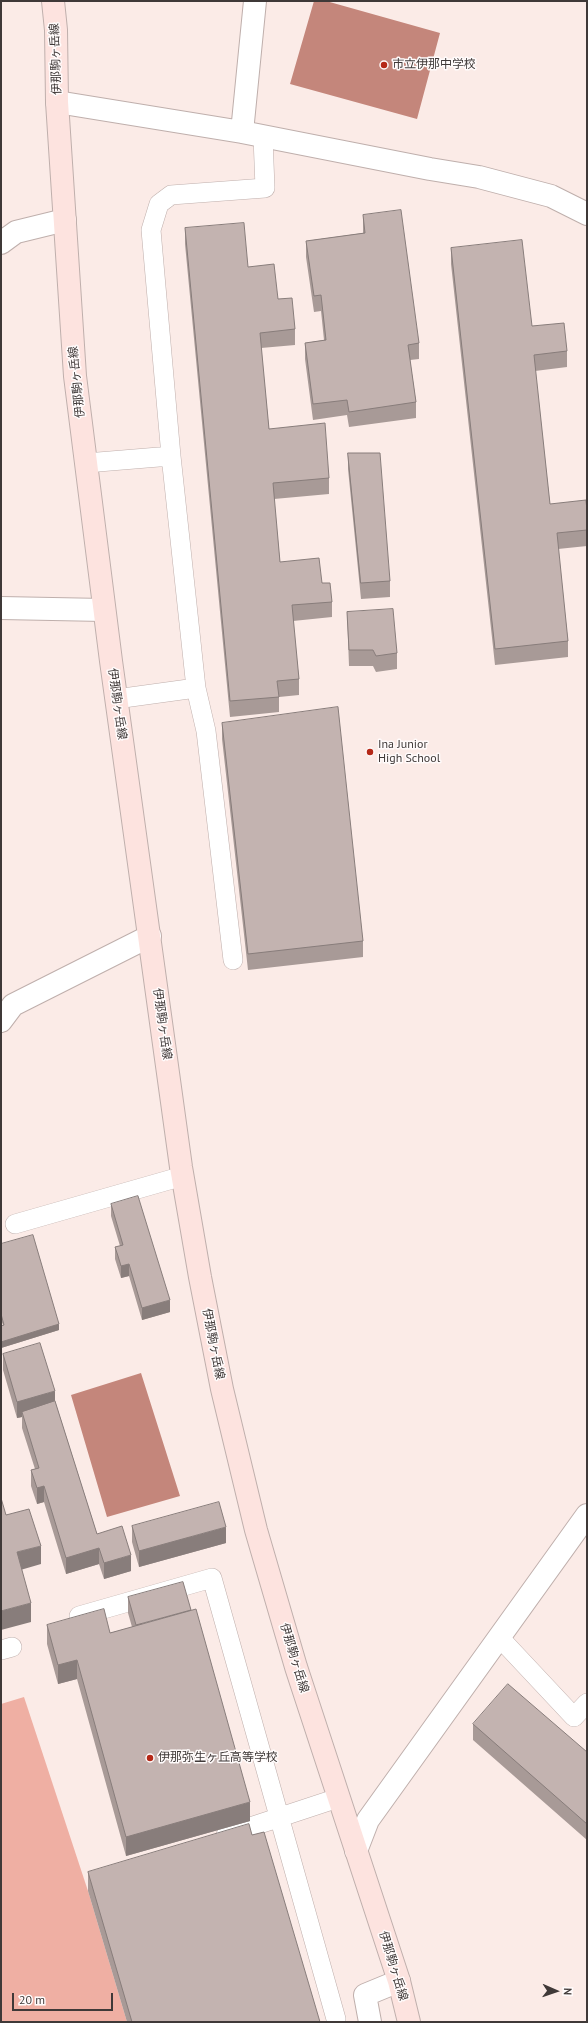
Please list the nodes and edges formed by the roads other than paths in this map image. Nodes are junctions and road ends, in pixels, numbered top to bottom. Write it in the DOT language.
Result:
graph roads {
  1 [pos="53,1"];
  2 [pos="255,1"];
  3 [pos="57,102"];
  4 [pos="242,132"];
  5 [pos="263,136"];
  6 [pos="587,214"];
  7 [pos="65,220"];
  8 [pos="1,243"];
  9 [pos="171,456"];
  10 [pos="86,463"];
  11 [pos="1,608"];
  12 [pos="104,610"];
  13 [pos="196,688"];
  14 [pos="116,699"];
  15 [pos="150,936"];
  16 [pos="233,960"];
  17 [pos="1,1021"];
  18 [pos="183,1176"];
  19 [pos="15,1224"];
  20 [pos="587,1515"];
  21 [pos="76,1617"];
  22 [pos="499,1637"];
  23 [pos="587,1703"];
  24 [pos="338,1798"];
  25 [pos="279,1817"];
  26 [pos="206,1841"];
  27 [pos="356,1850"];
  28 [pos="399,1981"];
  29 [pos="336,2019"];
  30 [pos="370,2022"];
  31 [pos="409,2022"];
  1 -- 3 [label="main road, 伊那駒ヶ岳線"];
  2 -- 4 [label="street"];
  3 -- 4 [label="street"];
  3 -- 7 [label="main road, 伊那駒ヶ岳線"];
  4 -- 5 [label="street"];
  5 -- 6 [label="street"];
  5 -- 9 [label="lane"];
  7 -- 8 [label="street"];
  7 -- 10 [label="main road, 伊那駒ヶ岳線"];
  9 -- 10 [label="lane"];
  9 -- 13 [label="lane"];
  10 -- 12 [label="main road, 伊那駒ヶ岳線"];
  11 -- 12 [label="street"];
  12 -- 14 [label="main road, 伊那駒ヶ岳線"];
  13 -- 14 [label="lane"];
  13 -- 16 [label="lane"];
  14 -- 15 [label="main road, 伊那駒ヶ岳線"];
  15 -- 17 [label="street"];
  15 -- 18 [label="main road, 伊那駒ヶ岳線"];
  18 -- 19 [label="lane"];
  18 -- 24 [label="main road, 伊那駒ヶ岳線"];
  20 -- 22 [label="street"];
  21 -- 25 [label="lane"];
  22 -- 23 [label="lane"];
  22 -- 27 [label="street"];
  24 -- 25 [label="lane"];
  24 -- 27 [label="main road, 伊那駒ヶ岳線"];
  25 -- 26 [label="lane"];
  25 -- 29 [label="lane"];
  27 -- 28 [label="main road, 伊那駒ヶ岳線"];
  28 -- 30 [label="street"];
  28 -- 31 [label="main road, 伊那駒ヶ岳線"];
}
